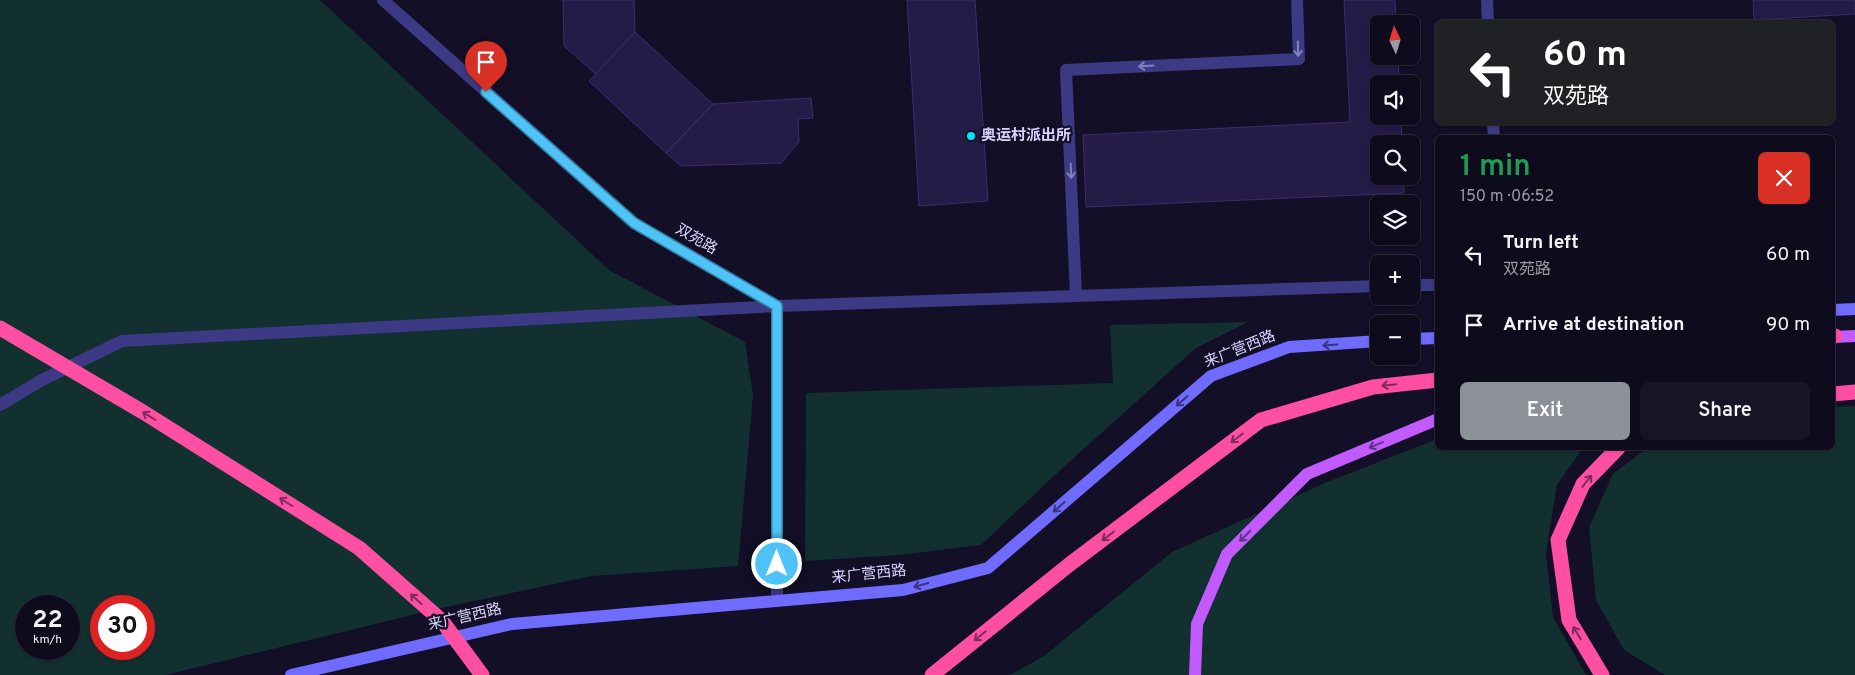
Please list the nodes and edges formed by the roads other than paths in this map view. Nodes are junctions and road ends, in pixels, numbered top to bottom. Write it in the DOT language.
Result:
graph roads {
  1 [pos="383,0"];
  2 [pos="1297,0"];
  3 [pos="1487,0"];
  4 [pos="1488,20"];
  5 [pos="1420,285"];
  6 [pos="1435,285"];
  7 [pos="1370,286"];
  8 [pos="1076,296"];
  9 [pos="777,306"];
  10 [pos="1855,309"];
  11 [pos="1835,310"];
  12 [pos="0,328"];
  13 [pos="1835,336"];
  14 [pos="1855,336"];
  15 [pos="1435,338"];
  16 [pos="1420,339"];
  17 [pos="1370,342"];
  18 [pos="1435,380"];
  19 [pos="1855,392"];
  20 [pos="1835,394"];
  21 [pos="0,405"];
  22 [pos="1435,420"];
  23 [pos="1616,450"];
  24 [pos="777,601"];
  25 [pos="291,675"];
  26 [pos="482,675"];
  27 [pos="932,675"];
  28 [pos="1195,675"];
  29 [pos="1602,675"];
  1 -- 9 [label="street, 双苑路"];
  2 -- 8 [label="street, one-way"];
  3 -- 4 [label="street"];
  5 -- 6 [label="street"];
  7 -- 8 [label="street"];
  8 -- 9 [label="street"];
  9 -- 21 [label="street"];
  9 -- 24 [label="street"];
  10 -- 11 [label="street"];
  26 -- 12 [label="highway, one-way"];
  13 -- 14 [label="main road"];
  15 -- 16 [label="street"];
  17 -- 24 [label="street, 来广营西路, one-way"];
  18 -- 27 [label="highway, one-way"];
  19 -- 20 [label="highway"];
  22 -- 28 [label="main road, one-way"];
  29 -- 23 [label="highway, one-way"];
  24 -- 25 [label="street, 来广营西路"];
}
